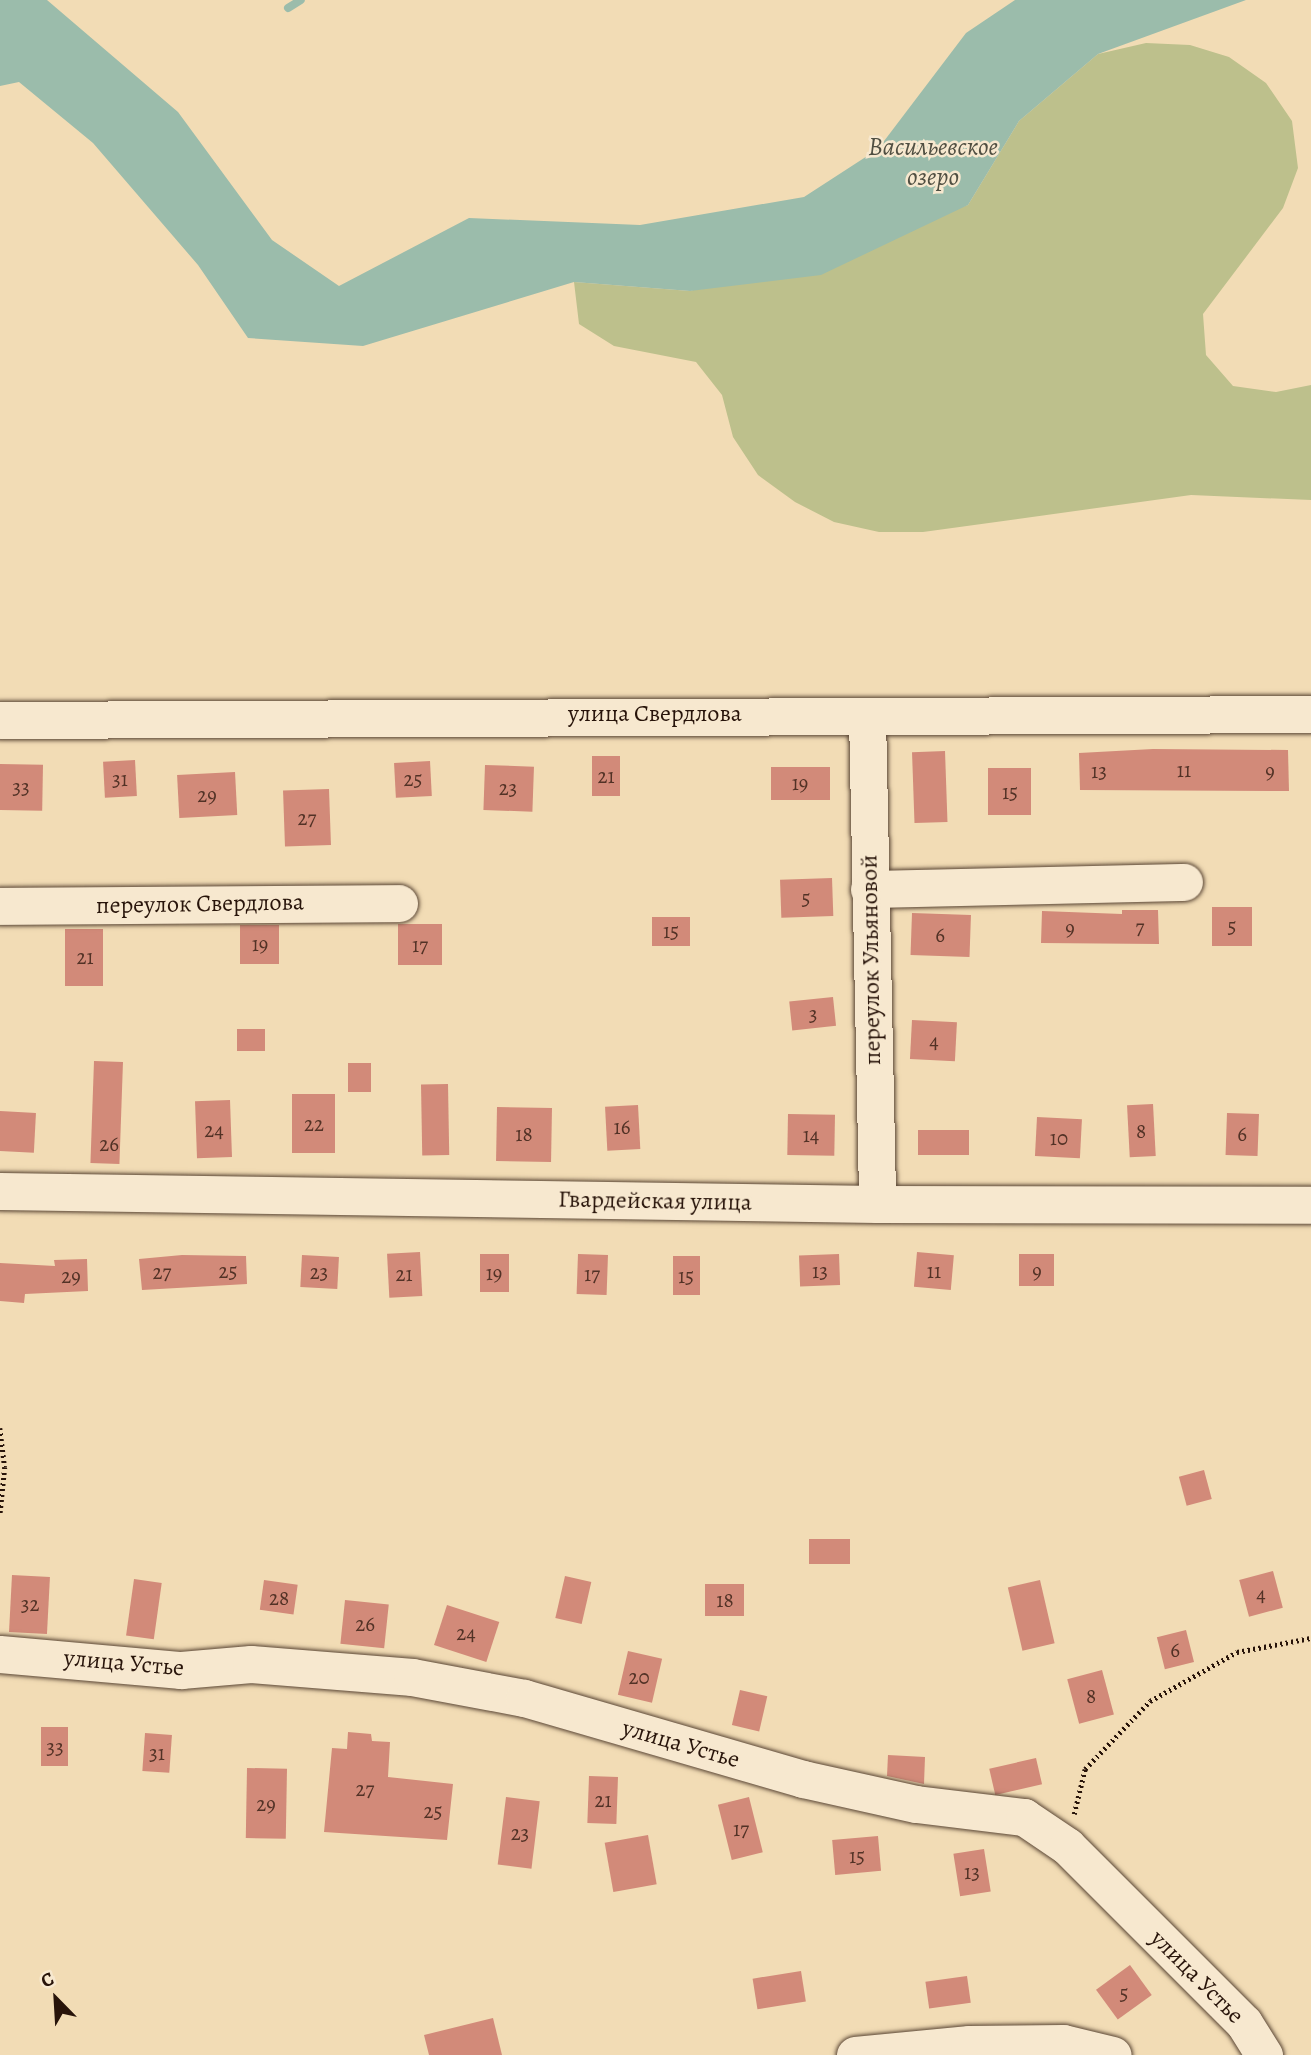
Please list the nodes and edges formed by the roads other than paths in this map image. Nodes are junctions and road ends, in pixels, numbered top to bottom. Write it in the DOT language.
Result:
graph roads {
  1 [pos="1311,713"];
  2 [pos="867,716"];
  3 [pos="0,719"];
  4 [pos="1184,882"];
  5 [pos="869,889"];
  6 [pos="399,903"];
  7 [pos="0,906"];
  8 [pos="0,1191"];
  9 [pos="877,1204"];
  10 [pos="1311,1205"];
  11 [pos="0,1654"];
  12 [pos="855,2055"];
  13 [pos="1113,2055"];
  14 [pos="1264,2055"];
  1 -- 2 [label="street, улица Свердлова"];
  2 -- 3 [label="street, улица Свердлова"];
  2 -- 5 [label="street, переулок Ульяновой"];
  4 -- 5 [label="street"];
  5 -- 9 [label="street, переулок Ульяновой"];
  6 -- 7 [label="street, переулок Свердлова"];
  8 -- 9 [label="street, Гвардейская улица"];
  9 -- 10 [label="street, Гвардейская улица"];
  11 -- 14 [label="street, улица Устье"];
  12 -- 13 [label="street"];
}
